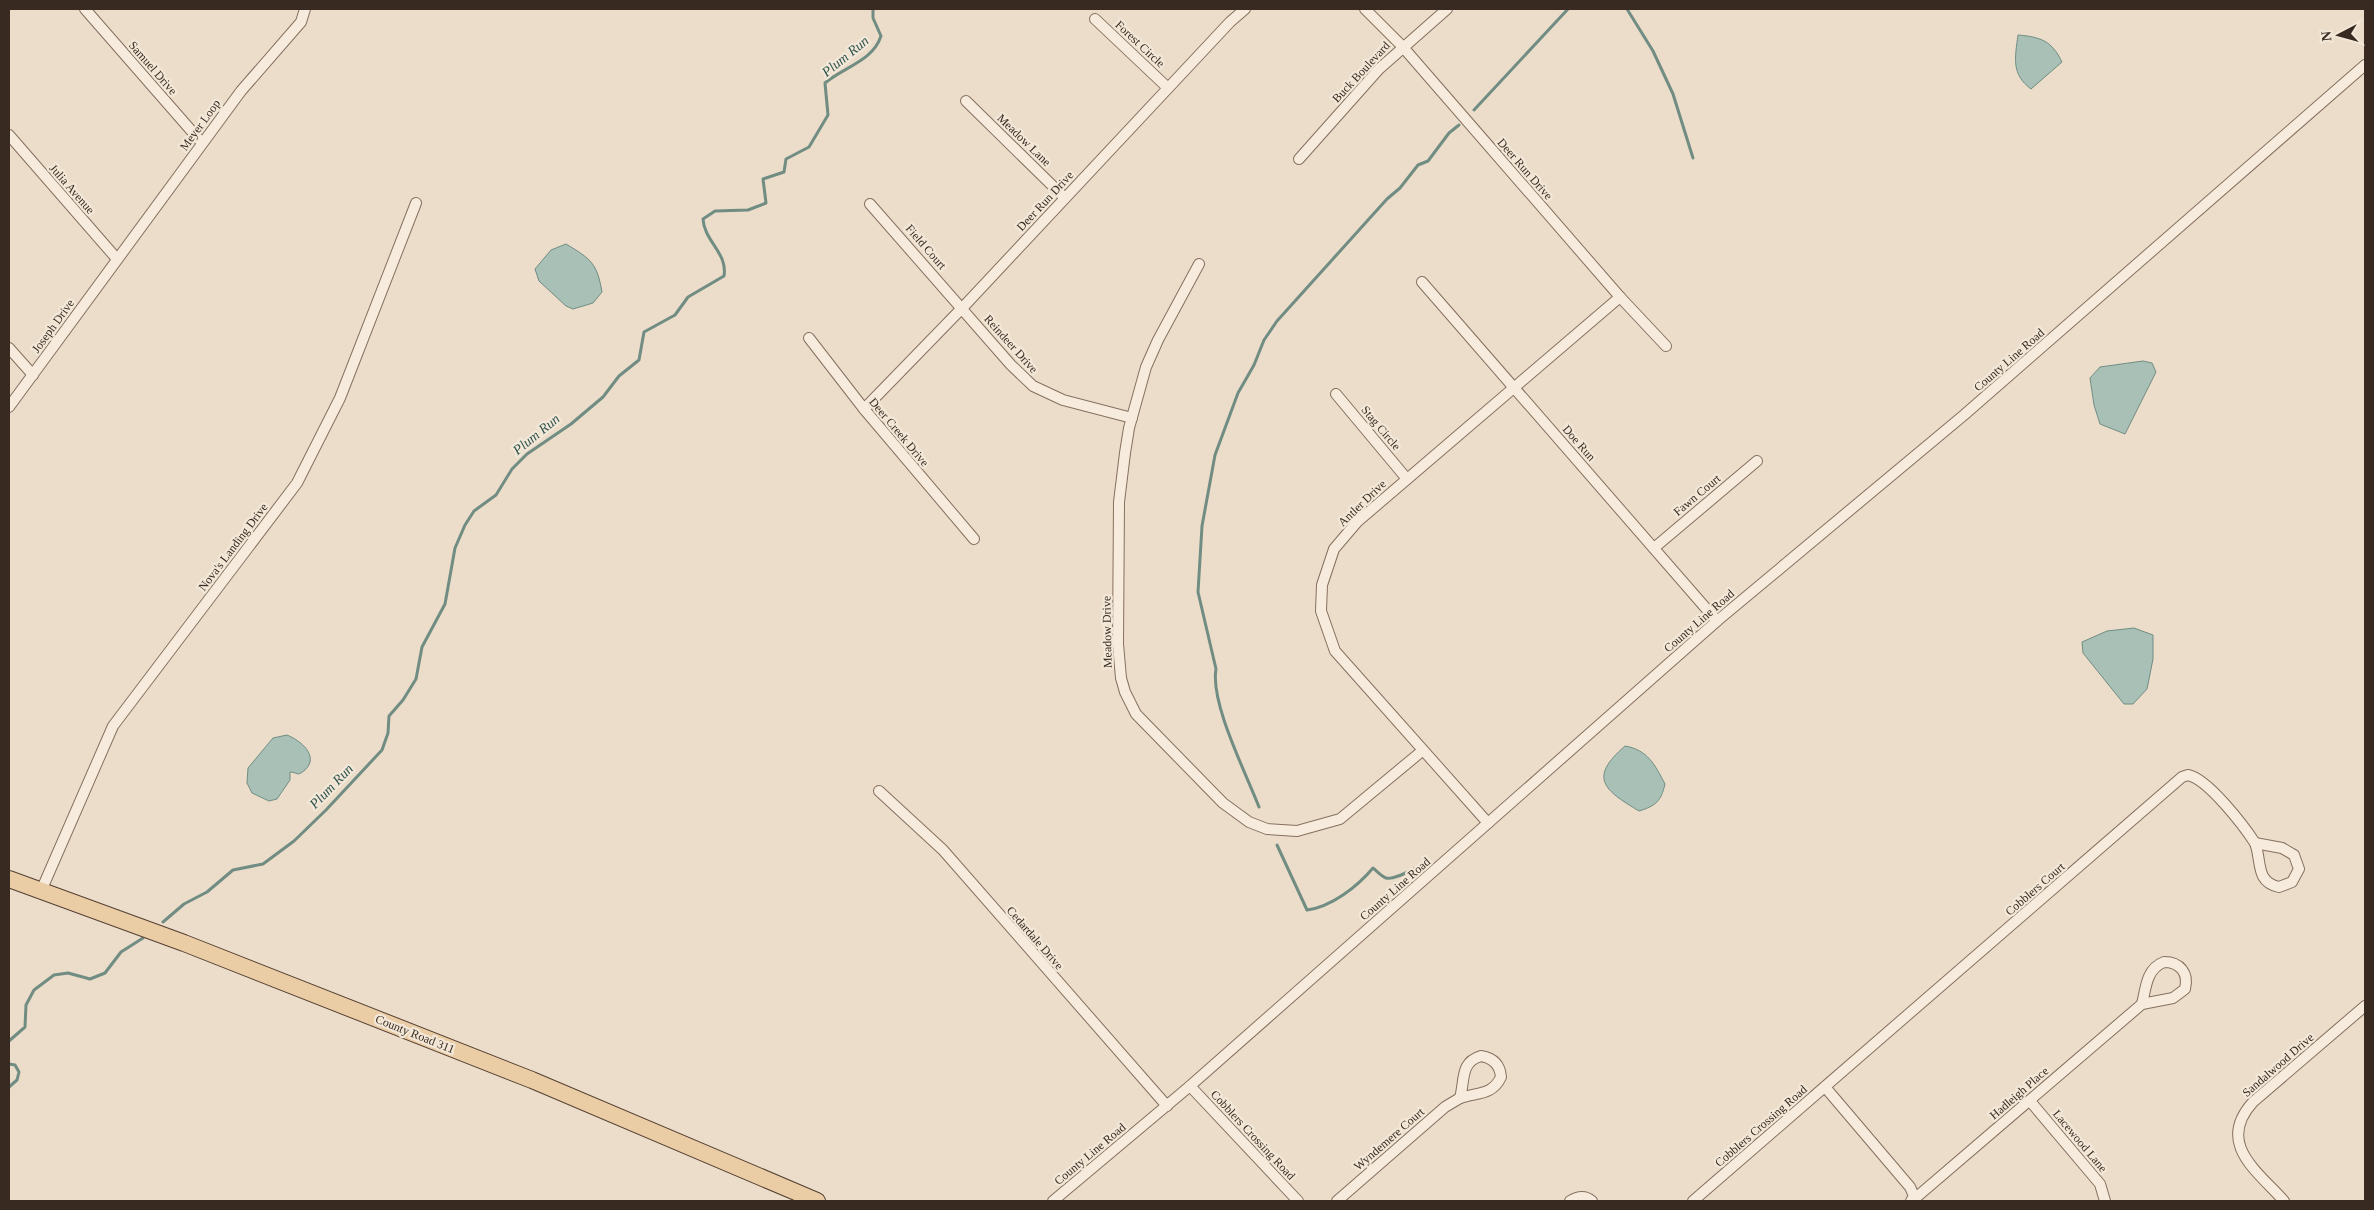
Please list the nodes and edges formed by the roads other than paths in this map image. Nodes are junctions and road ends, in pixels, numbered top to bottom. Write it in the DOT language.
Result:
graph roads {
  1 [pos="85,9"];
  2 [pos="305,9"];
  3 [pos="1245,9"];
  4 [pos="1365,9"];
  5 [pos="1446,9"];
  6 [pos="1095,19"];
  7 [pos="1402,46"];
  8 [pos="2365,65"];
  9 [pos="1168,88"];
  10 [pos="966,101"];
  11 [pos="9,135"];
  12 [pos="202,143"];
  13 [pos="1299,159"];
  14 [pos="1065,198"];
  15 [pos="416,203"];
  16 [pos="870,204"];
  17 [pos="117,259"];
  18 [pos="1199,264"];
  19 [pos="1422,282"];
  20 [pos="1620,297"];
  21 [pos="962,308"];
  22 [pos="810,338"];
  23 [pos="1666,346"];
  24 [pos="9,348"];
  25 [pos="33,375"];
  26 [pos="1513,387"];
  27 [pos="1336,394"];
  28 [pos="9,407"];
  29 [pos="864,409"];
  30 [pos="1132,418"];
  31 [pos="1757,462"];
  32 [pos="1407,479"];
  33 [pos="974,539"];
  34 [pos="1654,548"];
  35 [pos="1717,621"];
  36 [pos="1422,751"];
  37 [pos="878,791"];
  38 [pos="1488,823"];
  39 [pos="2255,844"];
  40 [pos="9,879"];
  41 [pos="41,891"];
  42 [pos="2142,1004"];
  43 [pos="2365,1006"];
  44 [pos="1190,1086"];
  45 [pos="1825,1087"];
  46 [pos="1460,1098"];
  47 [pos="2030,1101"];
  48 [pos="1167,1106"];
  49 [pos="817,1201"];
  50 [pos="1053,1201"];
  51 [pos="1298,1201"];
  52 [pos="1337,1201"];
  53 [pos="1570,1201"];
  54 [pos="1592,1201"];
  55 [pos="1693,1201"];
  56 [pos="1912,1201"];
  57 [pos="2105,1201"];
  58 [pos="2284,1201"];
  1 -- 12 [label="street, Samuel Drive"];
  2 -- 12 [label="street, Meyer Loop"];
  3 -- 9 [label="street, Deer Run Drive"];
  4 -- 7 [label="street, Deer Run Drive"];
  5 -- 7 [label="street, Buck Boulevard"];
  6 -- 9 [label="street, Forest Circle"];
  7 -- 13 [label="street, Buck Boulevard"];
  7 -- 20 [label="street, Deer Run Drive"];
  8 -- 35 [label="street, County Line Road"];
  9 -- 14 [label="street, Deer Run Drive"];
  10 -- 14 [label="street, Meadow Lane"];
  11 -- 17 [label="street, Julia Avenue"];
  12 -- 17 [label="street, Meyer Loop"];
  14 -- 21 [label="street, Deer Run Drive"];
  15 -- 41 [label="street, Nova's Landing Drive"];
  16 -- 21 [label="street, Field Court"];
  17 -- 25 [label="street, Joseph Drive"];
  18 -- 30 [label="street, Meadow Drive"];
  19 -- 26 [label="street, Doe Run"];
  20 -- 23 [label="street, Deer Run Drive"];
  20 -- 26 [label="street, Antler Drive"];
  21 -- 29 [label="street, Deer Run Drive"];
  21 -- 30 [label="street, Reindeer Drive"];
  22 -- 29 [label="street, Deer Creek Drive"];
  24 -- 25 [label="street"];
  25 -- 28 [label="street, Joseph Drive"];
  26 -- 32 [label="street, Antler Drive"];
  26 -- 34 [label="street, Doe Run"];
  27 -- 32 [label="street, Stag Circle"];
  29 -- 33 [label="street, Deer Creek Drive"];
  30 -- 36 [label="street, Meadow Drive"];
  31 -- 34 [label="street, Fawn Court"];
  32 -- 36 [label="street, Antler Drive"];
  34 -- 35 [label="street, Doe Run"];
  35 -- 38 [label="street, County Line Road"];
  36 -- 38 [label="street, Antler Drive"];
  37 -- 48 [label="street, Cedardale Drive"];
  38 -- 44 [label="street, County Line Road"];
  39 -- 39 [label="street, Cobblers Court"];
  39 -- 45 [label="street, Cobblers Court"];
  40 -- 41 [label="main road, County Road 311"];
  41 -- 49 [label="main road, County Road 311"];
  42 -- 42 [label="street"];
  42 -- 47 [label="street, Hadleigh Place"];
  43 -- 58 [label="street, Sandalwood Drive"];
  44 -- 48 [label="street, County Line Road"];
  44 -- 51 [label="street, Cobblers Crossing Road"];
  45 -- 55 [label="street, Cobblers Crossing Road"];
  45 -- 56 [label="street, Cobblers Crossing Road"];
  46 -- 46 [label="street, Wyndemere Court"];
  46 -- 52 [label="street, Wyndemere Court"];
  47 -- 56 [label="street, Hadleigh Place"];
  47 -- 57 [label="street, Lacewood Lane"];
  48 -- 50 [label="street, County Line Road"];
  53 -- 54 [label="street"];
}
